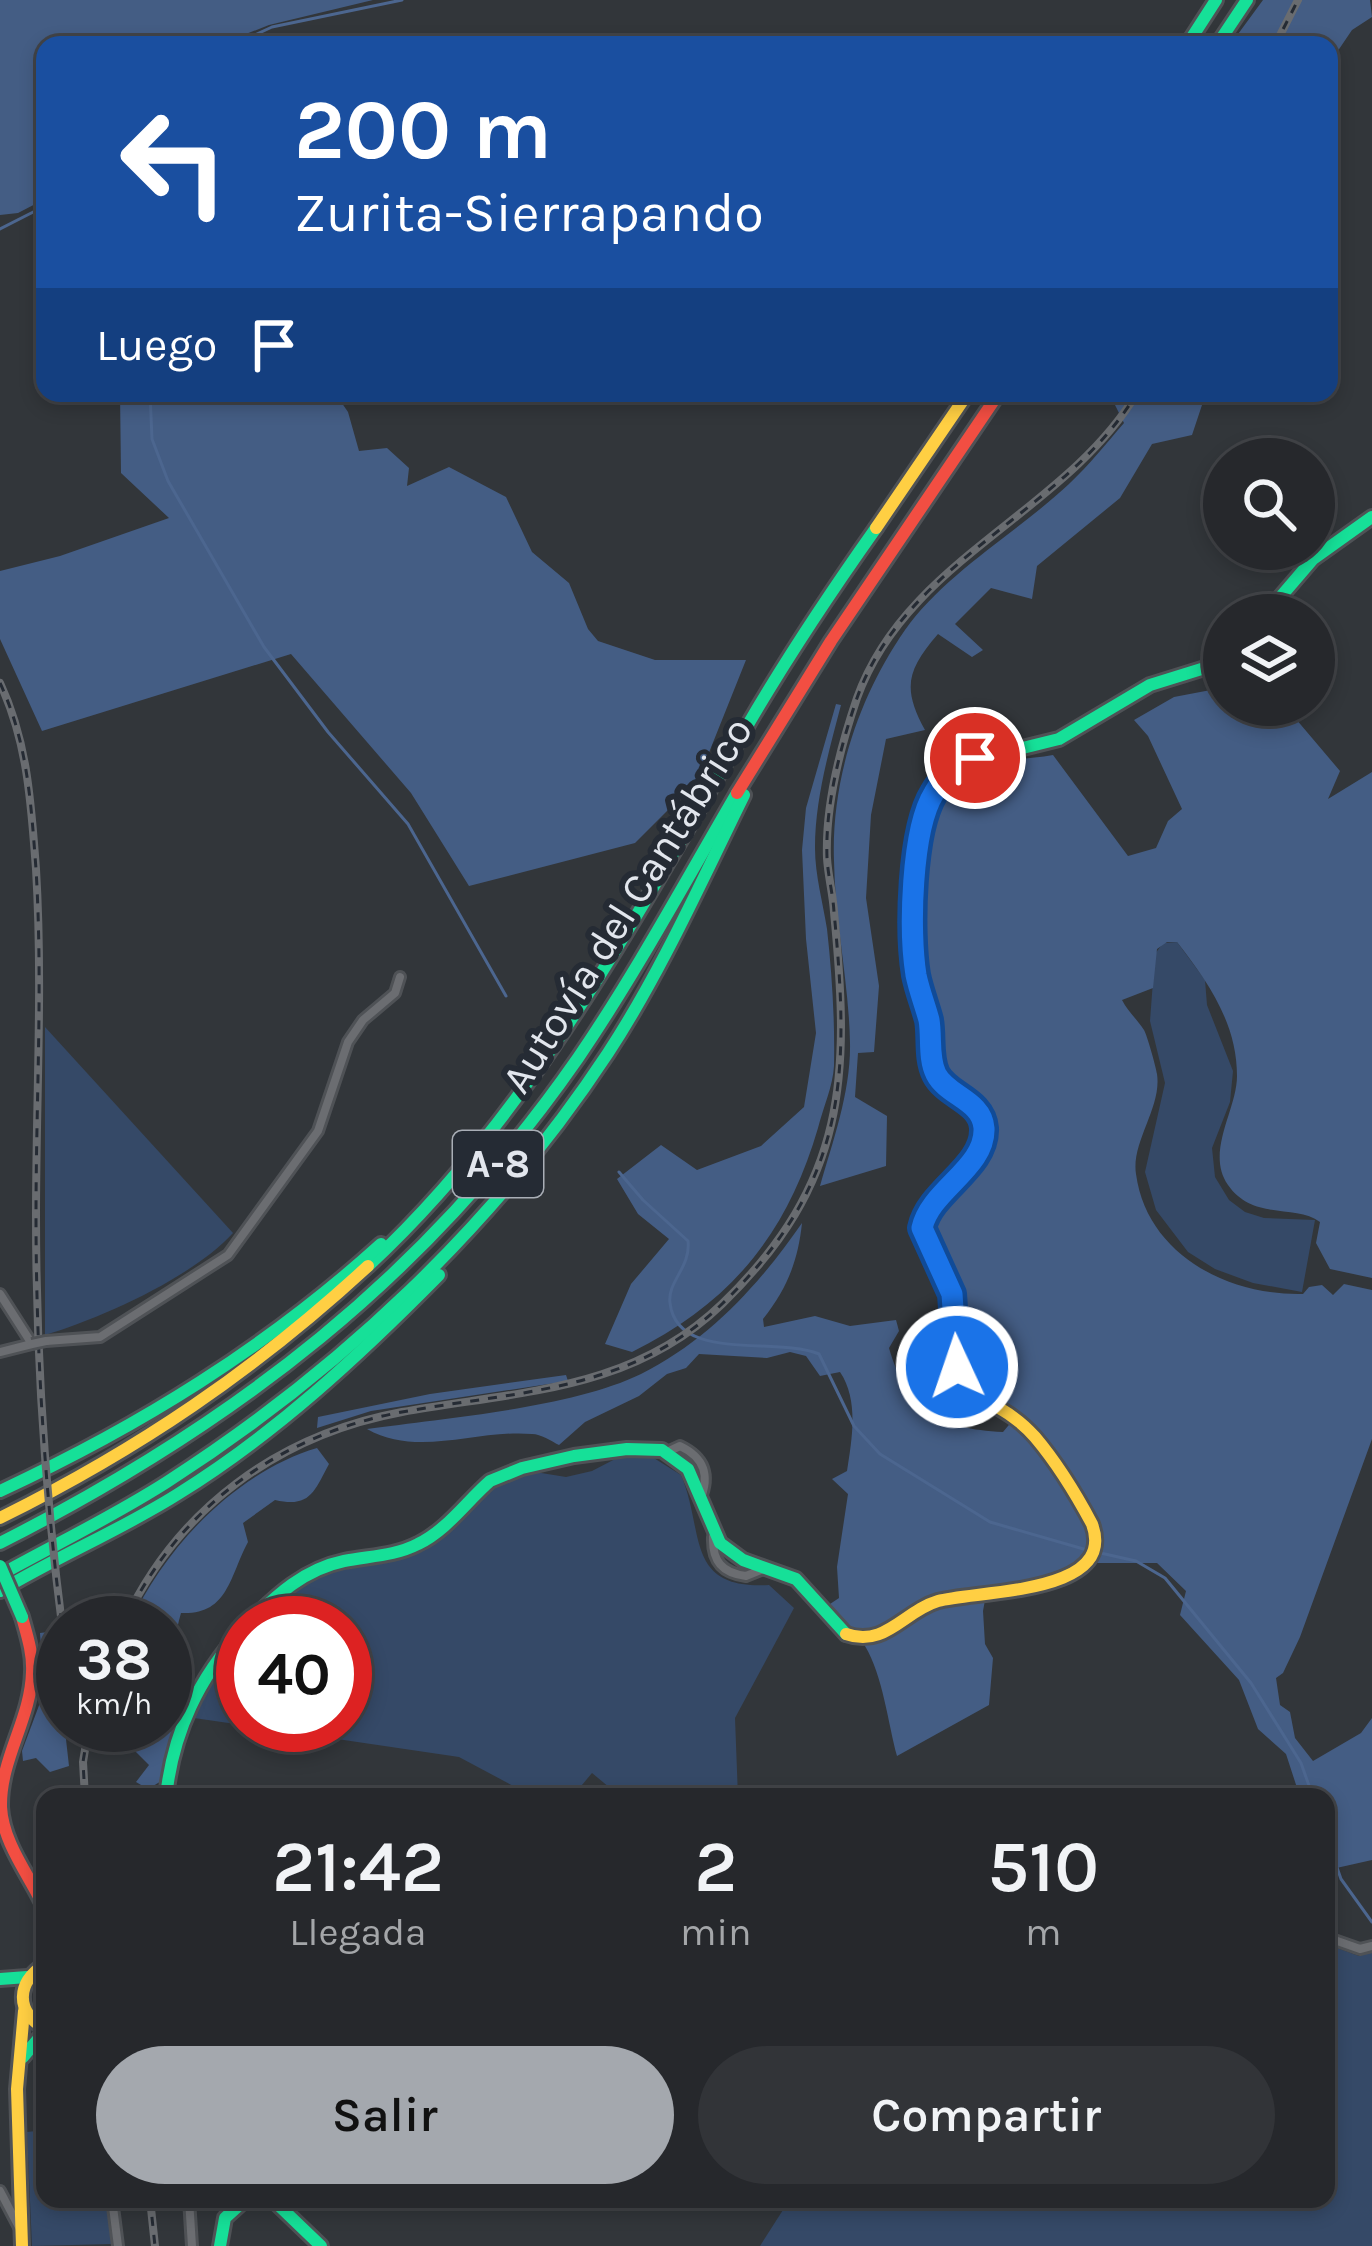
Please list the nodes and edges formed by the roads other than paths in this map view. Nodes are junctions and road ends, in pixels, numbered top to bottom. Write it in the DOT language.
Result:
graph roads {
  1 [pos="1216,0"];
  2 [pos="1246,0"];
  3 [pos="1193,36"];
  4 [pos="1223,36"];
  5 [pos="962,402"];
  6 [pos="993,402"];
  7 [pos="1372,518"];
  8 [pos="1283,594"];
  9 [pos="836,632"];
  10 [pos="1203,668"];
  11 [pos="400,977"];
  12 [pos="579,1096"];
  13 [pos="517,1099"];
  14 [pos="0,1294"];
  15 [pos="32,1344"];
  16 [pos="0,1352"];
  17 [pos="0,1491"];
  18 [pos="0,1518"];
  19 [pos="0,1543"];
  20 [pos="0,1570"];
  21 [pos="0,1591"];
  22 [pos="277,1596"];
  23 [pos="216,1658"];
  24 [pos="167,1788"];
  25 [pos="36,1892"];
  26 [pos="1335,1940"];
  27 [pos="1372,1946"];
  28 [pos="36,1970"];
  29 [pos="27,1977"];
  30 [pos="0,1979"];
  31 [pos="24,2011"];
  32 [pos="36,2022"];
  33 [pos="36,2042"];
  34 [pos="22,2060"];
  35 [pos="0,2191"];
  36 [pos="113,2208"];
  37 [pos="190,2208"];
  38 [pos="234,2208"];
  39 [pos="285,2208"];
  40 [pos="22,2241"];
  41 [pos="118,2246"];
  42 [pos="192,2246"];
  43 [pos="220,2246"];
  44 [pos="321,2246"];
  1 -- 3 [label="main road"];
  2 -- 4 [label="main road"];
  5 -- 13 [label="main road, Autovía del Cantábrico / A-8"];
  6 -- 9 [label="main road, Autovía del Cantábrico / A-8"];
  7 -- 8 [label="main road"];
  9 -- 12 [label="main road"];
  9 -- 19 [label="main road, Autovía del Cantábrico / A-8"];
  10 -- 22 [label="main road"];
  11 -- 15 [label="street, bridge"];
  12 -- 20 [label="main road"];
  12 -- 21 [label="main road"];
  13 -- 17 [label="main road"];
  13 -- 18 [label="main road, Autovía del Cantábrico / A-8"];
  14 -- 15 [label="street"];
  15 -- 16 [label="street"];
  20 -- 25 [label="main road, bridge"];
  23 -- 24 [label="main road"];
  26 -- 27 [label="street"];
  28 -- 29 [label="main road"];
  29 -- 30 [label="main road"];
  29 -- 31 [label="main road"];
  31 -- 32 [label="main road"];
  31 -- 34 [label="main road"];
  33 -- 34 [label="main road"];
  34 -- 40 [label="main road"];
  35 -- 40 [label="street"];
  36 -- 41 [label="street"];
  37 -- 42 [label="street"];
  38 -- 43 [label="main road"];
  39 -- 44 [label="main road"];
}
